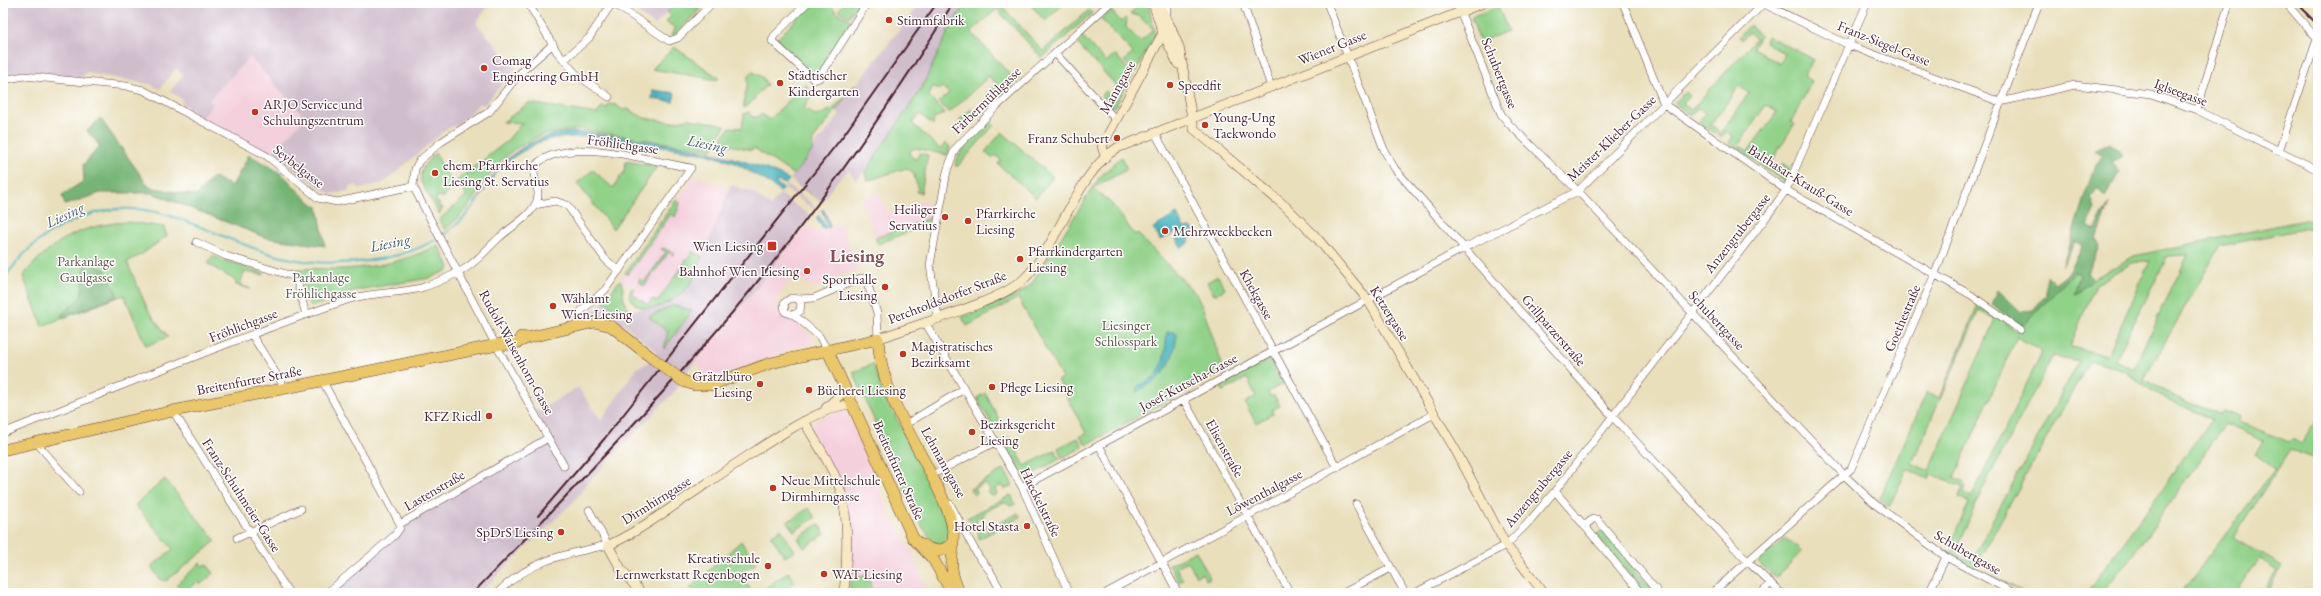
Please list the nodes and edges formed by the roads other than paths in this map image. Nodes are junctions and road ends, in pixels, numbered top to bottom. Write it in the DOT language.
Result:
graph roads {
  1 [pos="528,3"];
  2 [pos="612,3"];
  3 [pos="712,3"];
  4 [pos="806,3"];
  5 [pos="867,3"];
  6 [pos="1110,3"];
  7 [pos="1153,3"];
  8 [pos="1160,3"];
  9 [pos="1166,3"];
  10 [pos="1243,3"];
  11 [pos="1327,3"];
  12 [pos="1483,3"];
  13 [pos="1623,3"];
  14 [pos="1867,3"];
  15 [pos="2039,3"];
  16 [pos="2229,3"];
  17 [pos="2286,3"];
  18 [pos="1762,4"];
  19 [pos="1459,7"];
  20 [pos="1167,18"];
  21 [pos="1168,31"];
  22 [pos="2317,40"];
  23 [pos="553,44"];
  24 [pos="1849,45"];
  25 [pos="1055,53"];
  26 [pos="1348,56"];
  27 [pos="564,60"];
  28 [pos="3,80"];
  29 [pos="1271,87"];
  30 [pos="609,97"];
  31 [pos="2000,102"];
  32 [pos="1664,104"];
  33 [pos="2197,110"];
  34 [pos="1116,119"];
  35 [pos="1191,119"];
  36 [pos="1155,133"];
  37 [pos="2279,151"];
  38 [pos="1105,156"];
  39 [pos="2318,170"];
  40 [pos="413,186"];
  41 [pos="1786,190"];
  42 [pos="1578,191"];
  43 [pos="535,205"];
  44 [pos="196,242"];
  45 [pos="1464,248"];
  46 [pos="619,271"];
  47 [pos="458,273"];
  48 [pos="1934,276"];
  49 [pos="799,299"];
  50 [pos="1368,300"];
  51 [pos="1692,312"];
  52 [pos="306,315"];
  53 [pos="794,315"];
  54 [pos="938,317"];
  55 [pos="925,322"];
  56 [pos="580,325"];
  57 [pos="2020,330"];
  58 [pos="252,335"];
  59 [pos="878,339"];
  60 [pos="499,345"];
  61 [pos="1273,350"];
  62 [pos="828,351"];
  63 [pos="322,380"];
  64 [pos="844,384"];
  65 [pos="285,388"];
  66 [pos="964,389"];
  67 [pos="1184,400"];
  68 [pos="854,405"];
  69 [pos="173,410"];
  70 [pos="822,412"];
  71 [pos="1434,414"];
  72 [pos="1613,417"];
  73 [pos="804,421"];
  74 [pos="906,424"];
  75 [pos="3,433"];
  76 [pos="548,438"];
  77 [pos="36,442"];
  78 [pos="995,442"];
  79 [pos="1099,445"];
  80 [pos="3,450"];
  81 [pos="564,466"];
  82 [pos="1337,468"];
  83 [pos="932,475"];
  84 [pos="1845,476"];
  85 [pos="1022,487"];
  86 [pos="938,488"];
  87 [pos="1555,491"];
  88 [pos="79,492"];
  89 [pos="1356,504"];
  90 [pos="301,509"];
  91 [pos="589,510"];
  92 [pos="1247,516"];
  93 [pos="400,524"];
  94 [pos="907,526"];
  95 [pos="1584,526"];
  96 [pos="250,532"];
  97 [pos="237,538"];
  98 [pos="952,542"];
  99 [pos="608,544"];
  100 [pos="1506,545"];
  101 [pos="1946,558"];
  102 [pos="1747,561"];
  103 [pos="1162,563"];
  104 [pos="1391,568"];
  105 [pos="1770,583"];
  106 [pos="289,593"];
  107 [pos="327,593"];
  108 [pos="497,593"];
  109 [pos="641,593"];
  110 [pos="844,593"];
  111 [pos="953,593"];
  112 [pos="960,593"];
  113 [pos="1002,593"];
  114 [pos="1069,593"];
  115 [pos="1106,593"];
  116 [pos="1178,593"];
  117 [pos="1290,593"];
  118 [pos="1344,593"];
  119 [pos="1405,593"];
  120 [pos="1415,593"];
  121 [pos="1544,593"];
  122 [pos="1641,593"];
  123 [pos="1656,593"];
  124 [pos="1712,593"];
  125 [pos="1762,593"];
  126 [pos="1781,593"];
  127 [pos="1929,593"];
  128 [pos="2014,593"];
  1 -- 23 [label="street"];
  2 -- 3 [label="street"];
  2 -- 27 [label="street"];
  4 -- 5 [label="street"];
  6 -- 25 [label="street, Färbermühlgasse"];
  7 -- 21 [label="main road, Ketzergasse"];
  8 -- 20 [label="main road, Ketzergasse"];
  9 -- 20 [label="street, Ketzergasse"];
  10 -- 29 [label="street"];
  11 -- 26 [label="street, Grillparzerstraße"];
  12 -- 19 [label="main road, Wiener Gasse"];
  13 -- 32 [label="street"];
  14 -- 24 [label="street, Anzengrubergasse"];
  15 -- 31 [label="street, Goethestraße"];
  16 -- 33 [label="street"];
  17 -- 22 [label="street"];
  18 -- 24 [label="street, Franz-Siegel-Gasse"];
  18 -- 32 [label="street, Meister-Klieber-Gasse"];
  19 -- 26 [label="main road, Wiener Gasse"];
  19 -- 42 [label="street, Schubertgasse"];
  20 -- 21 [label="main road, Ketzergasse"];
  21 -- 34 [label="main road, Manngasse"];
  21 -- 35 [label="main road, Ketzergasse"];
  22 -- 37 [label="street"];
  23 -- 27 [label="street"];
  23 -- 40 [label="street"];
  24 -- 31 [label="street, Franz-Siegel-Gasse"];
  24 -- 41 [label="street, Anzengrubergasse"];
  25 -- 34 [label="street"];
  25 -- 54 [label="street, Färbermühlgasse"];
  26 -- 29 [label="main road, Wiener Gasse"];
  26 -- 45 [label="street, Grillparzerstraße"];
  27 -- 30 [label="street"];
  28 -- 40 [label="street, Seybelgasse"];
  29 -- 35 [label="main road, Wiener Gasse"];
  31 -- 33 [label="street, Iglseegasse"];
  31 -- 48 [label="street, Goethestraße"];
  32 -- 41 [label="street, Balthasar-Krauß-Gasse"];
  32 -- 42 [label="street, Meister-Klieber-Gasse"];
  33 -- 37 [label="street, Iglseegasse"];
  34 -- 38 [label="main road, Manngasse"];
  35 -- 36 [label="main road, Perchtoldsdorfer Straße"];
  35 -- 50 [label="main road, Ketzergasse"];
  36 -- 38 [label="main road, Perchtoldsdorfer Straße"];
  36 -- 61 [label="street, Khekgasse"];
  37 -- 39 [label="street, Iglseegasse"];
  38 -- 54 [label="main road, Perchtoldsdorfer Straße"];
  40 -- 47 [label="street, Rudolf-Waisenhorn-Gasse"];
  41 -- 48 [label="street, Balthasar-Krauß-Gasse"];
  41 -- 51 [label="street, Anzengrubergasse"];
  42 -- 45 [label="street, Meister-Klieber-Gasse"];
  42 -- 51 [label="street, Schubertgasse"];
  43 -- 46 [label="street"];
  43 -- 46 [label="street, Fröhlichgasse"];
  43 -- 47 [label="street, Fröhlichgasse"];
  44 -- 52 [label="street"];
  45 -- 50 [label="street, Meister-Klieber-Gasse"];
  45 -- 72 [label="street, Grillparzerstraße"];
  46 -- 56 [label="street"];
  47 -- 52 [label="street, Fröhlichgasse"];
  47 -- 60 [label="street, Rudolf-Waisenhorn-Gasse"];
  48 -- 57 [label="street, Balthasar-Krauß-Gasse"];
  48 -- 84 [label="street, Goethestraße"];
  49 -- 59 [label="street"];
  50 -- 61 [label="street, Josef-Kutscha-Gasse"];
  50 -- 71 [label="main road, Ketzergasse"];
  51 -- 72 [label="street, Anzengrubergasse"];
  51 -- 84 [label="street, Schubertgasse"];
  52 -- 58 [label="street, Fröhlichgasse"];
  53 -- 62 [label="street"];
  54 -- 55 [label="main road, Perchtoldsdorfer Straße"];
  55 -- 59 [label="main road, Perchtoldsdorfer Straße"];
  55 -- 66 [label="street, Haeckelstraße"];
  56 -- 60 [label="main road, Breitenfurter Straße"];
  56 -- 62 [label="main road, Breitenfurter Straße, bridge"];
  58 -- 65 [label="street"];
  58 -- 75 [label="street, Fröhlichgasse"];
  59 -- 62 [label="main road"];
  59 -- 74 [label="main road, Lehmanngasse"];
  60 -- 63 [label="main road, Breitenfurter Straße"];
  60 -- 76 [label="street, Rudolf-Waisenhorn-Gasse"];
  61 -- 67 [label="street, Josef-Kutscha-Gasse"];
  61 -- 82 [label="street, Khekgasse"];
  62 -- 64 [label="main road, Breitenfurter Straße"];
  63 -- 65 [label="main road, Breitenfurter Straße"];
  63 -- 93 [label="street"];
  64 -- 68 [label="main road, Breitenfurter Straße"];
  64 -- 70 [label="main road"];
  65 -- 69 [label="main road, Breitenfurter Straße"];
  66 -- 74 [label="street"];
  66 -- 78 [label="street, Haeckelstraße"];
  67 -- 79 [label="street, Josef-Kutscha-Gasse"];
  67 -- 92 [label="street, Elisenstraße"];
  68 -- 70 [label="main road"];
  68 -- 94 [label="main road, Breitenfurter Straße"];
  69 -- 77 [label="main road, Breitenfurter Straße"];
  69 -- 96 [label="street, Franz-Schuhmeier-Gasse"];
  70 -- 73 [label="main road, Dirmhirngasse"];
  71 -- 82 [label="street, Löwenthalgasse"];
  71 -- 100 [label="main road, Ketzergasse"];
  72 -- 87 [label="street, Anzengrubergasse"];
  72 -- 102 [label="street, Grillparzerstraße"];
  73 -- 99 [label="main road, Dirmhirngasse"];
  73 -- 110 [label="main road"];
  74 -- 83 [label="main road, Lehmanngasse"];
  76 -- 81 [label="street, Rudolf-Waisenhorn-Gasse"];
  76 -- 93 [label="street, Lastenstraße"];
  77 -- 80 [label="main road, Breitenfurter Straße"];
  77 -- 88 [label="street"];
  78 -- 83 [label="street"];
  78 -- 85 [label="street, Haeckelstraße"];
  79 -- 85 [label="street, Josef-Kutscha-Gasse"];
  79 -- 103 [label="street"];
  82 -- 92 [label="street, Löwenthalgasse"];
  83 -- 86 [label="main road, Lehmanngasse"];
  84 -- 101 [label="street, Schubertgasse"];
  84 -- 102 [label="street, Goethestraße"];
  85 -- 114 [label="street, Haeckelstraße"];
  86 -- 98 [label="main road"];
  86 -- 113 [label="street, Lehmanngasse"];
  87 -- 95 [label="street"];
  87 -- 100 [label="street, Anzengrubergasse"];
  89 -- 104 [label="street"];
  90 -- 96 [label="street"];
  91 -- 99 [label="street"];
  92 -- 103 [label="street, Löwenthalgasse"];
  92 -- 117 [label="street, Elisenstraße"];
  93 -- 107 [label="street, Lastenstraße"];
  94 -- 98 [label="main road"];
  94 -- 111 [label="main road, Breitenfurter Straße"];
  95 -- 122 [label="street"];
  95 -- 123 [label="street"];
  96 -- 97 [label="street"];
  96 -- 106 [label="street, Franz-Schuhmeier-Gasse"];
  98 -- 112 [label="main road"];
  99 -- 108 [label="street, Dirmhirngasse"];
  99 -- 109 [label="main road"];
  100 -- 120 [label="street, Anzengrubergasse"];
  100 -- 121 [label="main road, Ketzergasse"];
  101 -- 127 [label="street"];
  101 -- 128 [label="street, Schubertgasse"];
  102 -- 105 [label="street, Grillparzerstraße"];
  102 -- 124 [label="street, Goethestraße"];
  103 -- 115 [label="street, Löwenthalgasse"];
  103 -- 116 [label="street"];
  104 -- 118 [label="street"];
  104 -- 119 [label="street"];
  105 -- 125 [label="street"];
  105 -- 126 [label="street, Grillparzerstraße"];
}
